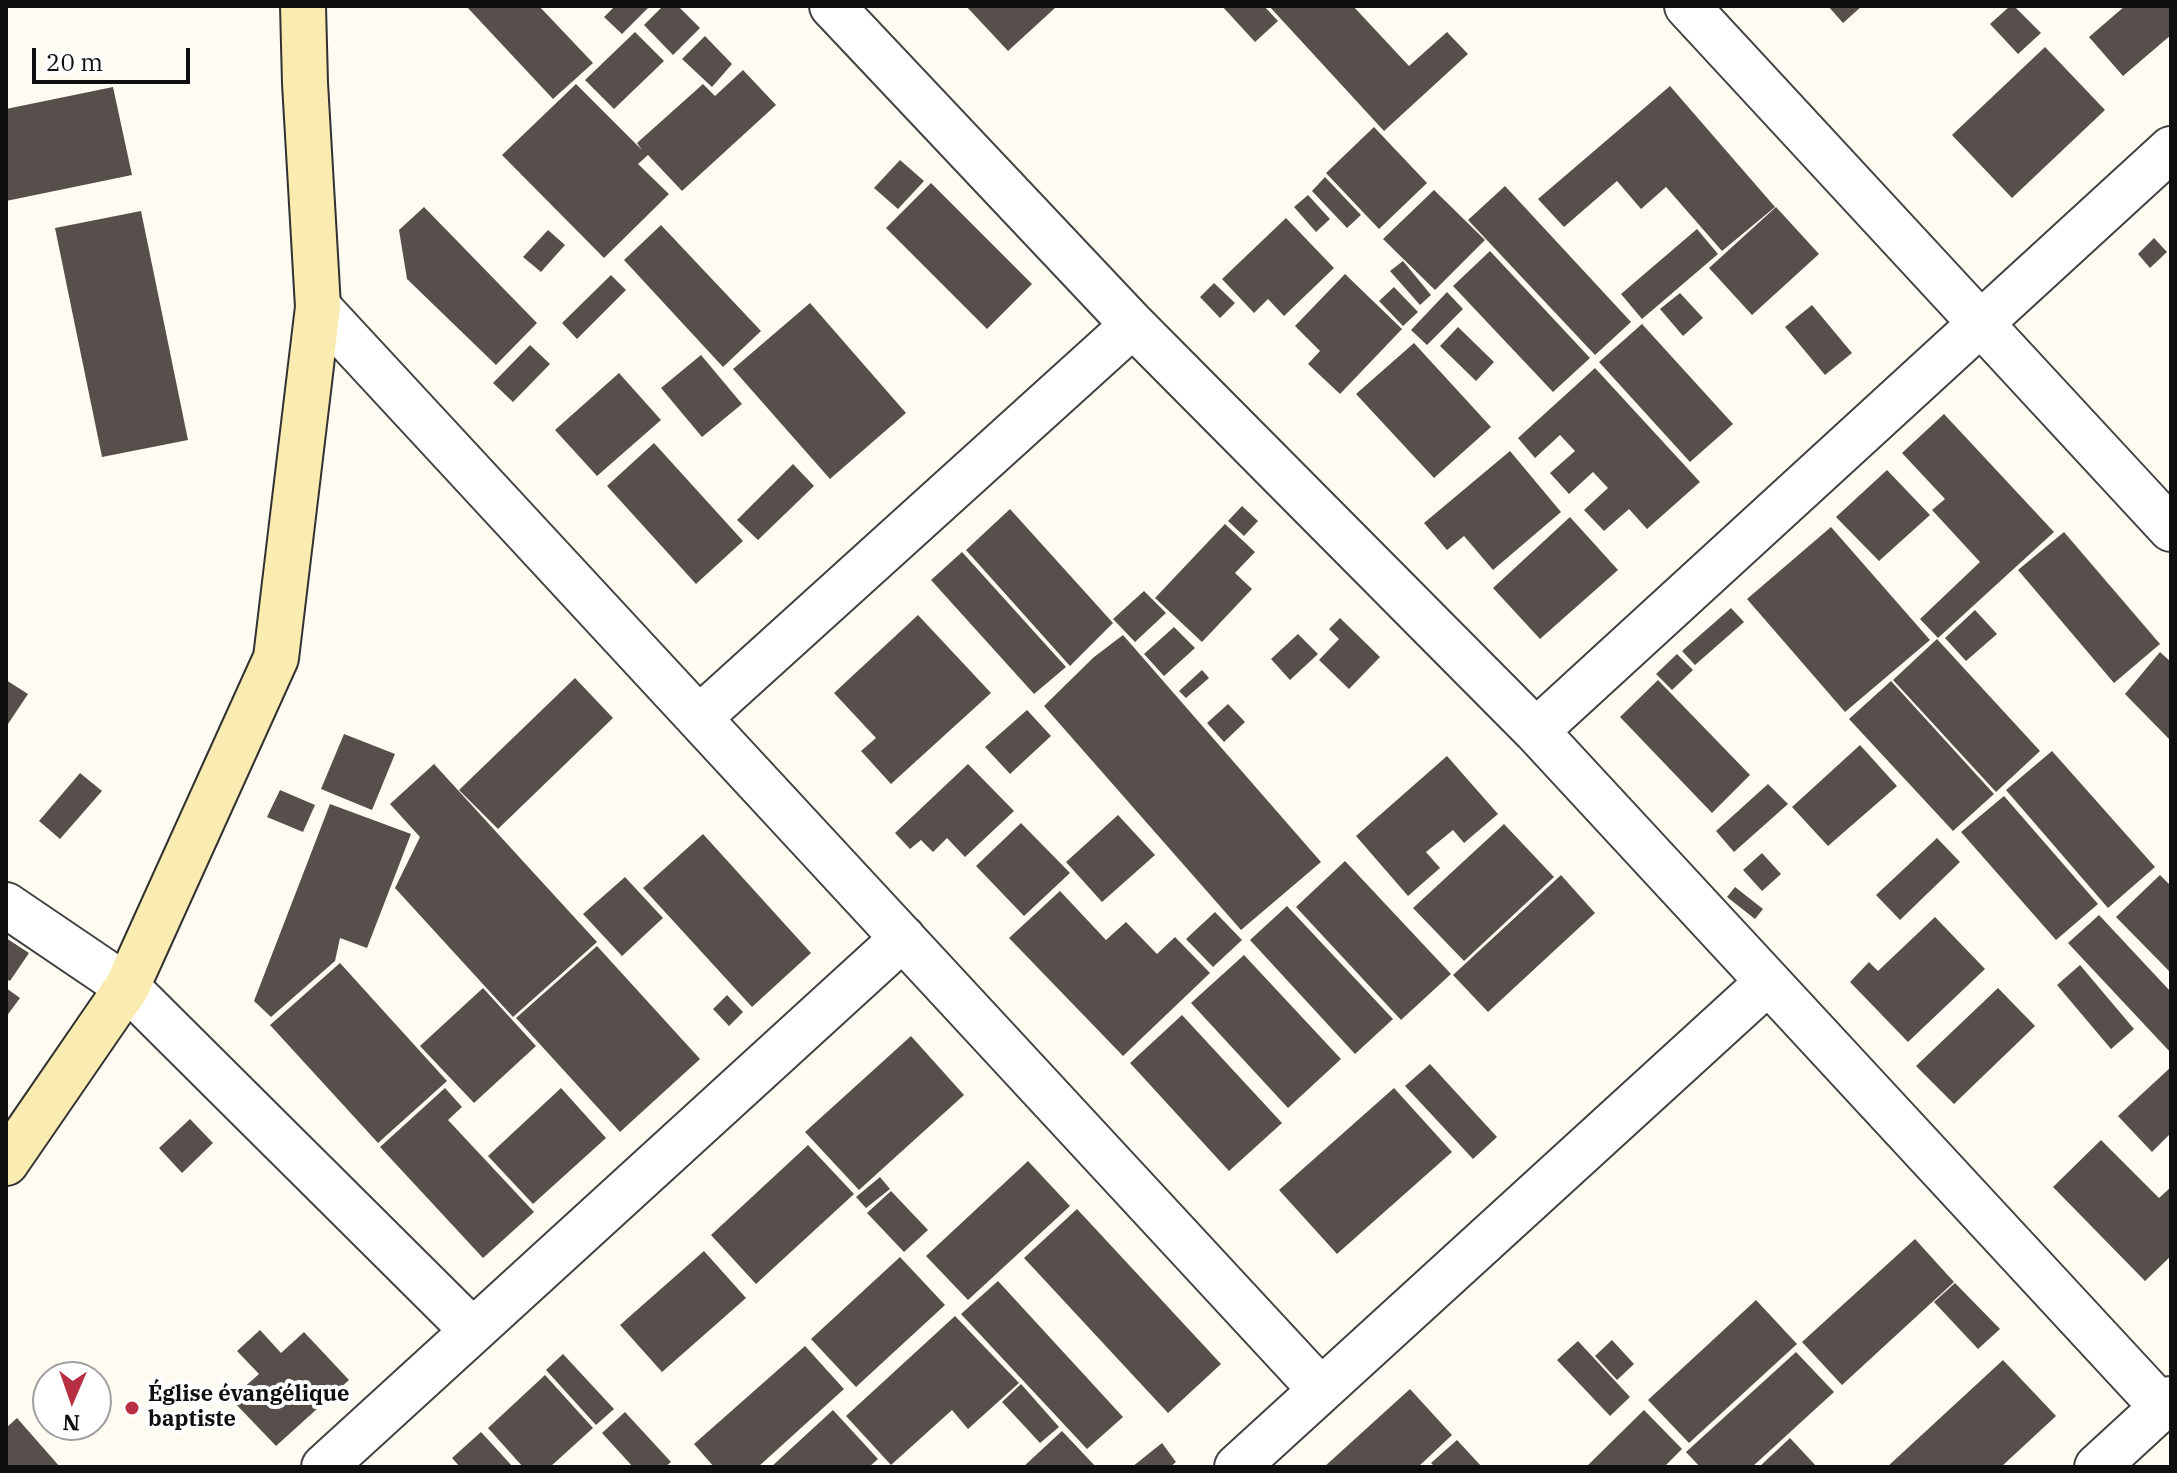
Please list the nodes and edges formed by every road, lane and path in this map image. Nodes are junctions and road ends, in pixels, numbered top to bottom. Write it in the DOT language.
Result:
graph roads {
  1 [pos="303,6"];
  2 [pos="832,6"];
  3 [pos="1687,6"];
  4 [pos="2171,149"];
  5 [pos="318,307"];
  6 [pos="1981,323"];
  7 [pos="1133,325"];
  8 [pos="2171,529"];
  9 [pos="699,718"];
  10 [pos="1536,731"];
  11 [pos="6,905"];
  12 [pos="903,938"];
  13 [pos="1768,982"];
  14 [pos="127,987"];
  15 [pos="6,1163"];
  16 [pos="473,1331"];
  17 [pos="1321,1390"];
  18 [pos="2166,1403"];
  19 [pos="324,1467"];
  20 [pos="1237,1467"];
  21 [pos="2097,1467"];
  1 -- 5 [label="street"];
  2 -- 7 [label="street"];
  3 -- 6 [label="street"];
  4 -- 6 [label="street"];
  5 -- 9 [label="street"];
  5 -- 14 [label="street"];
  6 -- 8 [label="street"];
  6 -- 10 [label="street"];
  7 -- 9 [label="street"];
  7 -- 10 [label="street"];
  9 -- 12 [label="street"];
  10 -- 13 [label="street"];
  11 -- 14 [label="street"];
  12 -- 16 [label="street"];
  12 -- 17 [label="street"];
  13 -- 17 [label="street"];
  13 -- 18 [label="street"];
  14 -- 15 [label="street"];
  14 -- 16 [label="street"];
  16 -- 19 [label="street"];
  17 -- 20 [label="street"];
  18 -- 21 [label="street"];
}
